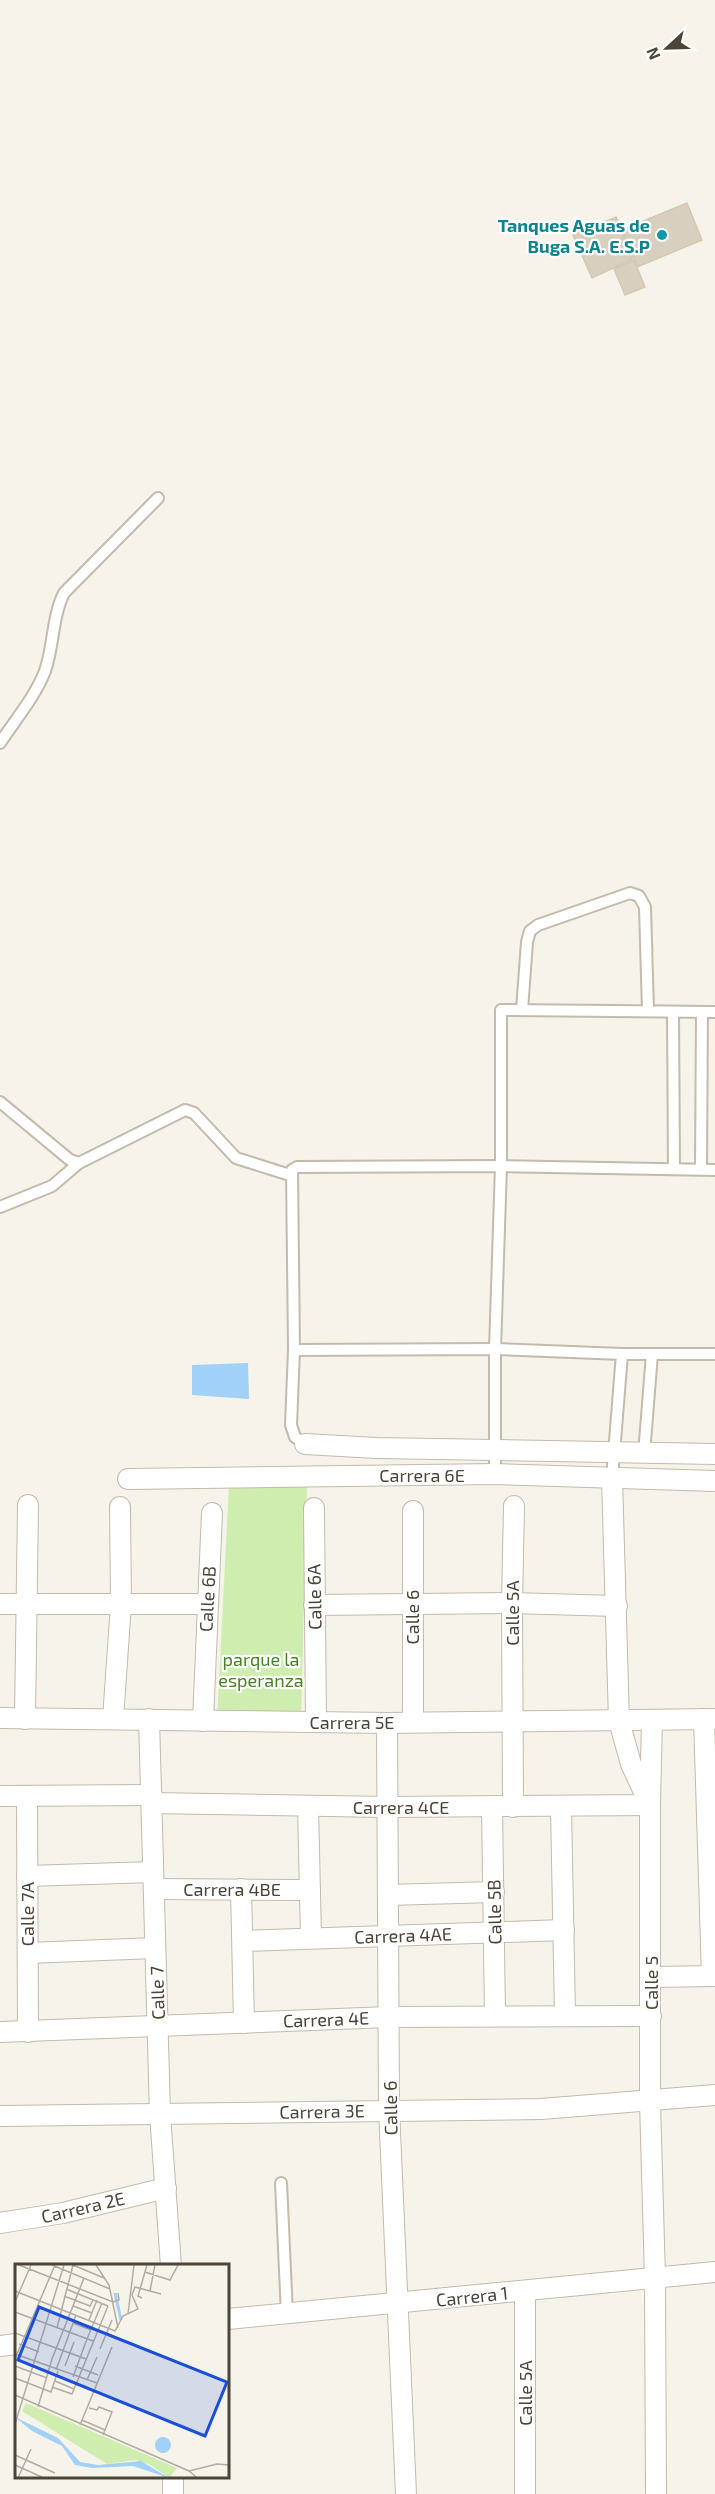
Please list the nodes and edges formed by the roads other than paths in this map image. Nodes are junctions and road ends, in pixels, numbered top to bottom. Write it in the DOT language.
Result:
graph roads {
  1 [pos="158,498"];
  2 [pos="0,743"];
  3 [pos="522,1010"];
  4 [pos="648,1011"];
  5 [pos="674,1012"];
  6 [pos="702,1012"];
  7 [pos="715,1012"];
  8 [pos="0,1102"];
  9 [pos="80,1163"];
  10 [pos="501,1166"];
  11 [pos="674,1169"];
  12 [pos="701,1169"];
  13 [pos="715,1170"];
  14 [pos="290,1175"];
  15 [pos="0,1207"];
  16 [pos="495,1349"];
  17 [pos="294,1350"];
  18 [pos="622,1354"];
  19 [pos="652,1354"];
  20 [pos="715,1354"];
  21 [pos="305,1444"];
  22 [pos="377,1448"];
  23 [pos="437,1450"];
  24 [pos="495,1450"];
  25 [pos="613,1453"];
  26 [pos="644,1454"];
  27 [pos="715,1454"];
  28 [pos="377,1474"];
  29 [pos="436,1474"];
  30 [pos="495,1474"];
  31 [pos="612,1478"];
  32 [pos="128,1479"];
  33 [pos="645,1479"];
  34 [pos="715,1480"];
  35 [pos="28,1505"];
  36 [pos="514,1506"];
  37 [pos="120,1507"];
  38 [pos="314,1508"];
  39 [pos="413,1511"];
  40 [pos="212,1513"];
  41 [pos="512,1603"];
  42 [pos="0,1604"];
  43 [pos="27,1604"];
  44 [pos="121,1604"];
  45 [pos="207,1604"];
  46 [pos="314,1605"];
  47 [pos="412,1606"];
  48 [pos="617,1606"];
  49 [pos="0,1718"];
  50 [pos="25,1719"];
  51 [pos="113,1719"];
  52 [pos="150,1719"];
  53 [pos="709,1719"];
  54 [pos="652,1720"];
  55 [pos="203,1721"];
  56 [pos="512,1721"];
  57 [pos="619,1721"];
  58 [pos="316,1722"];
  59 [pos="413,1722"];
  60 [pos="387,1723"];
  61 [pos="0,1796"];
  62 [pos="27,1796"];
  63 [pos="152,1799"];
  64 [pos="650,1805"];
  65 [pos="308,1806"];
  66 [pos="492,1807"];
  67 [pos="513,1807"];
  68 [pos="561,1807"];
  69 [pos="387,1808"];
  70 [pos="27,1876"];
  71 [pos="154,1881"];
  72 [pos="241,1889"];
  73 [pos="310,1890"];
  74 [pos="494,1892"];
  75 [pos="388,1895"];
  76 [pos="564,1930"];
  77 [pos="494,1932"];
  78 [pos="388,1936"];
  79 [pos="311,1938"];
  80 [pos="243,1941"];
  81 [pos="155,1948"];
  82 [pos="28,1953"];
  83 [pos="714,1976"];
  84 [pos="652,1977"];
  85 [pos="495,2016"];
  86 [pos="565,2016"];
  87 [pos="651,2016"];
  88 [pos="389,2017"];
  89 [pos="244,2023"];
  90 [pos="158,2027"];
  91 [pos="0,2032"];
  92 [pos="28,2032"];
  93 [pos="715,2095"];
  94 [pos="650,2102"];
  95 [pos="389,2109"];
  96 [pos="160,2114"];
  97 [pos="0,2116"];
  98 [pos="282,2183"];
  99 [pos="166,2188"];
  100 [pos="0,2223"];
  101 [pos="171,2264"];
  102 [pos="715,2272"];
  103 [pos="655,2278"];
  104 [pos="525,2291"];
  105 [pos="397,2304"];
  106 [pos="287,2314"];
  107 [pos="230,2319"];
  108 [pos="15,2344"];
  109 [pos="0,2346"];
  110 [pos="173,2479"];
  111 [pos="172,2494"];
  112 [pos="406,2494"];
  113 [pos="525,2494"];
  114 [pos="656,2494"];
  1 -- 2 [label="lane"];
  3 -- 4 [label="lane"];
  3 -- 4 [label="lane"];
  3 -- 10 [label="lane"];
  4 -- 5 [label="lane"];
  5 -- 6 [label="lane"];
  5 -- 11 [label="lane"];
  6 -- 7 [label="lane"];
  6 -- 12 [label="lane"];
  8 -- 9 [label="lane"];
  9 -- 14 [label="lane"];
  9 -- 15 [label="lane"];
  10 -- 11 [label="lane"];
  10 -- 14 [label="lane"];
  10 -- 16 [label="lane"];
  11 -- 12 [label="lane"];
  12 -- 13 [label="lane"];
  14 -- 17 [label="lane"];
  16 -- 17 [label="lane"];
  16 -- 18 [label="lane"];
  16 -- 24 [label="lane"];
  17 -- 21 [label="lane"];
  18 -- 19 [label="lane"];
  18 -- 25 [label="lane"];
  19 -- 20 [label="lane"];
  19 -- 26 [label="lane"];
  21 -- 22 [label="street, Carrera 6E"];
  22 -- 23 [label="street, Carrera 6E"];
  22 -- 28 [label="street"];
  23 -- 24 [label="street, Carrera 6E"];
  23 -- 29 [label="street"];
  24 -- 25 [label="street, Carrera 6E"];
  24 -- 30 [label="lane"];
  25 -- 26 [label="street, Carrera 6E"];
  25 -- 31 [label="lane"];
  26 -- 27 [label="street, Carrera 6E"];
  26 -- 33 [label="street"];
  28 -- 29 [label="street, Carrera 6E"];
  28 -- 32 [label="street, Carrera 6E"];
  29 -- 30 [label="street, Carrera 6E"];
  30 -- 31 [label="street, Carrera 6E"];
  31 -- 33 [label="street, Carrera 6E"];
  31 -- 48 [label="street, Calle 5"];
  33 -- 34 [label="street, Carrera 6E"];
  35 -- 43 [label="street"];
  36 -- 41 [label="street, Calle 5A"];
  37 -- 44 [label="street"];
  38 -- 46 [label="street, Calle 6A"];
  39 -- 47 [label="street, Calle 6"];
  40 -- 45 [label="street, Calle 6B"];
  41 -- 47 [label="street"];
  41 -- 48 [label="street"];
  41 -- 56 [label="street, Calle 5A"];
  42 -- 43 [label="street"];
  43 -- 44 [label="street"];
  43 -- 50 [label="street"];
  44 -- 45 [label="street"];
  44 -- 51 [label="street"];
  45 -- 55 [label="street, Calle 6B"];
  46 -- 47 [label="street"];
  46 -- 58 [label="street, Calle 6A"];
  47 -- 59 [label="street, Calle 6"];
  48 -- 57 [label="street, Calle 5"];
  49 -- 50 [label="street, Carrera 5E"];
  50 -- 51 [label="street, Carrera 5E"];
  51 -- 52 [label="street, Carrera 5E"];
  52 -- 55 [label="street, Carrera 5E"];
  52 -- 63 [label="street, Calle 7"];
  53 -- 54 [label="street, Carrera 5E"];
  53 -- 83 [label="street"];
  54 -- 57 [label="street, Carrera 5E"];
  54 -- 64 [label="street"];
  55 -- 58 [label="street, Carrera 5E"];
  56 -- 57 [label="street, Carrera 5E"];
  56 -- 59 [label="street, Carrera 5E"];
  56 -- 67 [label="street, Calle 5A"];
  57 -- 64 [label="street, Calle 5"];
  58 -- 60 [label="street, Carrera 5E"];
  59 -- 60 [label="street, Carrera 5E"];
  60 -- 69 [label="street, Calle 6"];
  61 -- 62 [label="street, Carrera 4CE"];
  62 -- 63 [label="street, Carrera 4CE"];
  62 -- 70 [label="street, Calle 7A"];
  63 -- 65 [label="street, Carrera 4CE"];
  63 -- 71 [label="street, Calle 7"];
  64 -- 68 [label="street, Carrera 4CE"];
  64 -- 84 [label="street, Calle 5"];
  65 -- 69 [label="street, Carrera 4CE"];
  65 -- 73 [label="street"];
  66 -- 67 [label="street, Carrera 4CE"];
  66 -- 69 [label="street, Carrera 4CE"];
  66 -- 74 [label="street, Calle 5B"];
  67 -- 68 [label="street, Carrera 4CE"];
  68 -- 76 [label="street"];
  69 -- 75 [label="street, Calle 6"];
  70 -- 71 [label="street, Carrera 4BE"];
  70 -- 82 [label="street, Calle 7A"];
  71 -- 72 [label="street, Carrera 4BE"];
  71 -- 81 [label="street, Calle 7"];
  72 -- 73 [label="street, Carrera 4BE"];
  72 -- 80 [label="street"];
  73 -- 79 [label="street"];
  74 -- 75 [label="street"];
  74 -- 77 [label="street, Calle 5B"];
  75 -- 78 [label="street, Calle 6"];
  76 -- 77 [label="street, Carrera 4AE"];
  76 -- 86 [label="street"];
  77 -- 78 [label="street, Carrera 4AE"];
  77 -- 85 [label="street, Calle 5B"];
  78 -- 79 [label="street, Carrera 4AE"];
  78 -- 88 [label="street, Calle 6"];
  79 -- 80 [label="street, Carrera 4AE"];
  80 -- 89 [label="street"];
  81 -- 82 [label="street"];
  81 -- 90 [label="street, Calle 7"];
  82 -- 92 [label="street, Calle 7A"];
  83 -- 84 [label="street"];
  84 -- 87 [label="street, Calle 5"];
  85 -- 86 [label="street, Carrera 4E"];
  85 -- 88 [label="street, Carrera 4E"];
  86 -- 87 [label="street, Carrera 4E"];
  87 -- 94 [label="street, Calle 5"];
  88 -- 89 [label="street, Carrera 4E"];
  88 -- 95 [label="street, Calle 6"];
  89 -- 90 [label="street, Carrera 4E"];
  90 -- 92 [label="street, Carrera 4E"];
  90 -- 96 [label="street, Calle 7"];
  91 -- 92 [label="street, Carrera 4E"];
  93 -- 94 [label="street, Carrera 3E"];
  94 -- 95 [label="street, Carrera 3E"];
  94 -- 103 [label="street, Calle 5"];
  95 -- 96 [label="street, Carrera 3E"];
  95 -- 105 [label="street, Calle 6"];
  96 -- 97 [label="street, Carrera 3E"];
  96 -- 99 [label="street, Calle 7"];
  98 -- 106 [label="lane"];
  99 -- 100 [label="street, Carrera 2E"];
  99 -- 101 [label="street, Calle 7"];
  102 -- 103 [label="street, Carrera 1"];
  103 -- 104 [label="street, Carrera 1"];
  103 -- 114 [label="street, Calle 5"];
  104 -- 105 [label="street, Carrera 1"];
  104 -- 113 [label="street, Calle 5A"];
  105 -- 106 [label="street, Carrera 1"];
  105 -- 112 [label="street, Calle 6"];
  106 -- 107 [label="street, Carrera 1"];
  108 -- 109 [label="street"];
  110 -- 111 [label="street"];
}
